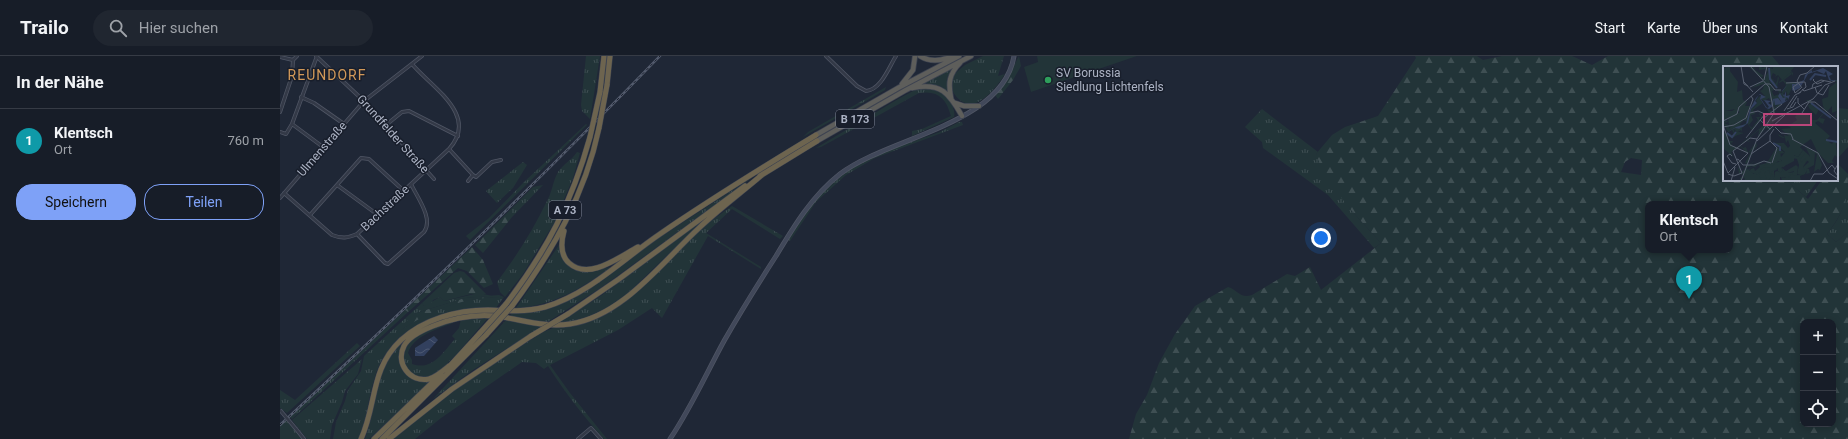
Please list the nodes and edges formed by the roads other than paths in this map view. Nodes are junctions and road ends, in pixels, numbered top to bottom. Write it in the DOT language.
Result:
graph roads {
  1 [pos="296,56"];
  2 [pos="422,56"];
  3 [pos="604,56"];
  4 [pos="610,56"];
  5 [pos="826,56"];
  6 [pos="896,56"];
  7 [pos="915,56"];
  8 [pos="920,56"];
  9 [pos="956,56"];
  10 [pos="971,56"];
  11 [pos="1014,56"];
  12 [pos="280,57"];
  13 [pos="318,57"];
  14 [pos="961,58"];
  15 [pos="294,60"];
  16 [pos="412,64"];
  17 [pos="898,88"];
  18 [pos="906,90"];
  19 [pos="301,96"];
  20 [pos="951,98"];
  21 [pos="364,101"];
  22 [pos="955,103"];
  23 [pos="979,106"];
  24 [pos="280,112"];
  25 [pos="962,116"];
  26 [pos="292,124"];
  27 [pos="344,124"];
  28 [pos="386,125"];
  29 [pos="280,132"];
  30 [pos="816,135"];
  31 [pos="458,136"];
  32 [pos="817,141"];
  33 [pos="324,148"];
  34 [pos="449,149"];
  35 [pos="501,160"];
  36 [pos="426,170"];
  37 [pos="763,174"];
  38 [pos="473,176"];
  39 [pos="434,179"];
  40 [pos="468,181"];
  41 [pos="411,184"];
  42 [pos="337,185"];
  43 [pos="404,191"];
  44 [pos="284,193"];
  45 [pos="280,198"];
  46 [pos="310,215"];
  47 [pos="378,215"];
  48 [pos="567,220"];
  49 [pos="357,234"];
  50 [pos="658,235"];
  51 [pos="449,366"];
  52 [pos="280,410"];
  53 [pos="304,439"];
  54 [pos="361,439"];
  55 [pos="374,439"];
  56 [pos="382,439"];
  57 [pos="389,439"];
  58 [pos="578,439"];
  59 [pos="602,439"];
  60 [pos="670,439"];
  1 -- 15 [label="street"];
  2 -- 16 [label="street, Ulmenstraße"];
  3 -- 51 [label="highway, A 73, bridge"];
  4 -- 48 [label="highway, A 73, bridge"];
  5 -- 6 [label="street"];
  7 -- 17 [label="highway"];
  8 -- 9 [label="highway"];
  10 -- 14 [label="highway, B 173"];
  11 -- 23 [label="main road"];
  12 -- 15 [label="street"];
  13 -- 19 [label="street"];
  13 -- 21 [label="street, Grundfelder Straße"];
  14 -- 17 [label="highway, B 173"];
  14 -- 18 [label="highway, B 173"];
  14 -- 20 [label="highway"];
  15 -- 24 [label="street"];
  16 -- 21 [label="street, Ulmenstraße"];
  16 -- 31 [label="street"];
  17 -- 30 [label="highway, B 173"];
  18 -- 20 [label="highway"];
  18 -- 32 [label="highway, B 173"];
  19 -- 26 [label="street"];
  19 -- 27 [label="street"];
  20 -- 22 [label="highway"];
  21 -- 27 [label="street, Ulmenstraße"];
  21 -- 28 [label="street, Grundfelder Straße"];
  22 -- 23 [label="highway"];
  22 -- 25 [label="highway"];
  23 -- 25 [label="main road"];
  25 -- 60 [label="main road"];
  26 -- 29 [label="street"];
  26 -- 33 [label="street"];
  27 -- 33 [label="street, Ulmenstraße"];
  28 -- 31 [label="street"];
  28 -- 36 [label="street, Grundfelder Straße"];
  30 -- 50 [label="highway"];
  31 -- 34 [label="street, Bachstraße"];
  32 -- 37 [label="highway"];
  33 -- 44 [label="street, Ulmenstraße"];
  34 -- 36 [label="street, Bachstraße"];
  34 -- 38 [label="street"];
  35 -- 38 [label="street"];
  36 -- 39 [label="street, Grundfelder Straße"];
  36 -- 41 [label="street, Bachstraße"];
  37 -- 51 [label="highway"];
  37 -- 57 [label="highway, bridge"];
  38 -- 40 [label="street"];
  41 -- 43 [label="street, Bachstraße"];
  41 -- 49 [label="street"];
  42 -- 43 [label="street"];
  42 -- 46 [label="street"];
  42 -- 47 [label="street"];
  43 -- 47 [label="street, Bachstraße"];
  44 -- 45 [label="street, Ulmenstraße"];
  44 -- 46 [label="street, Bachstraße"];
  46 -- 49 [label="street, Bachstraße"];
  47 -- 49 [label="street, Bachstraße"];
  48 -- 50 [label="highway"];
  48 -- 56 [label="highway, A 73, bridge"];
  50 -- 54 [label="highway"];
  51 -- 55 [label="highway, A 73"];
  52 -- 53 [label="street, bridge"];
  58 -- 59 [label="street"];
}
